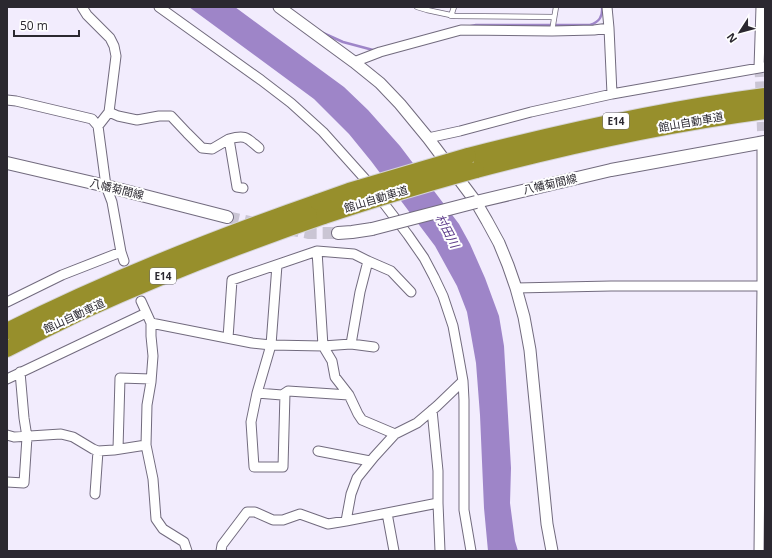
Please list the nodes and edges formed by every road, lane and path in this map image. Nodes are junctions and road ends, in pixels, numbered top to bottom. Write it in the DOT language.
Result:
graph roads {
  1 [pos="82,7"];
  2 [pos="159,7"];
  3 [pos="279,7"];
  4 [pos="417,7"];
  5 [pos="454,7"];
  6 [pos="556,7"];
  7 [pos="607,7"];
  8 [pos="761,7"];
  9 [pos="451,16"];
  10 [pos="554,17"];
  11 [pos="609,28"];
  12 [pos="552,31"];
  13 [pos="354,62"];
  14 [pos="762,68"];
  15 [pos="612,94"];
  16 [pos="765,96"];
  17 [pos="7,100"];
  18 [pos="765,111"];
  19 [pos="109,112"];
  20 [pos="98,126"];
  21 [pos="428,138"];
  22 [pos="229,139"];
  23 [pos="763,142"];
  24 [pos="259,148"];
  25 [pos="7,163"];
  26 [pos="472,163"];
  27 [pos="106,186"];
  28 [pos="243,188"];
  29 [pos="476,202"];
  30 [pos="321,209"];
  31 [pos="227,217"];
  32 [pos="338,233"];
  33 [pos="317,251"];
  34 [pos="121,252"];
  35 [pos="124,261"];
  36 [pos="368,261"];
  37 [pos="277,265"];
  38 [pos="762,286"];
  39 [pos="516,288"];
  40 [pos="411,292"];
  41 [pos="141,301"];
  42 [pos="7,302"];
  43 [pos="146,313"];
  44 [pos="151,323"];
  45 [pos="7,331"];
  46 [pos="228,338"];
  47 [pos="351,344"];
  48 [pos="271,345"];
  49 [pos="323,346"];
  50 [pos="374,348"];
  51 [pos="7,349"];
  52 [pos="20,372"];
  53 [pos="7,379"];
  54 [pos="151,379"];
  55 [pos="463,381"];
  56 [pos="258,393"];
  57 [pos="285,394"];
  58 [pos="349,395"];
  59 [pos="432,410"];
  60 [pos="395,434"];
  61 [pos="7,435"];
  62 [pos="27,437"];
  63 [pos="146,445"];
  64 [pos="118,449"];
  65 [pos="98,451"];
  66 [pos="318,451"];
  67 [pos="370,461"];
  68 [pos="7,482"];
  69 [pos="95,494"];
  70 [pos="438,503"];
  71 [pos="387,513"];
  72 [pos="346,521"];
  73 [pos="187,551"];
  74 [pos="221,551"];
  75 [pos="394,551"];
  76 [pos="440,551"];
  77 [pos="471,551"];
  78 [pos="552,551"];
  79 [pos="759,551"];
  1 -- 19 [label="street"];
  2 -- 55 [label="street"];
  3 -- 13 [label="street"];
  4 -- 9 [label="lane"];
  5 -- 9 [label="lane"];
  6 -- 10 [label="lane"];
  7 -- 11 [label="street"];
  8 -- 14 [label="street"];
  9 -- 10 [label="lane"];
  10 -- 12 [label="lane"];
  11 -- 12 [label="street"];
  11 -- 15 [label="street"];
  12 -- 13 [label="street"];
  13 -- 21 [label="street"];
  14 -- 15 [label="street"];
  15 -- 21 [label="street"];
  16 -- 26 [label="highway, 館山自動車道 / E14"];
  17 -- 20 [label="street"];
  18 -- 26 [label="highway, 館山自動車道 / E14"];
  19 -- 20 [label="street"];
  19 -- 22 [label="street"];
  20 -- 27 [label="street"];
  21 -- 29 [label="street"];
  22 -- 24 [label="street"];
  22 -- 28 [label="street"];
  23 -- 29 [label="main road, 八幡菊間線"];
  23 -- 38 [label="street"];
  25 -- 27 [label="main road, 八幡菊間線"];
  26 -- 30 [label="highway, 館山自動車道 / E14, bridge"];
  27 -- 31 [label="main road, 八幡菊間線"];
  27 -- 34 [label="street"];
  29 -- 32 [label="main road, 八幡菊間線, bridge"];
  29 -- 39 [label="street"];
  30 -- 45 [label="highway, 館山自動車道 / E14"];
  30 -- 51 [label="highway, 館山自動車道 / E14"];
  33 -- 36 [label="street"];
  33 -- 37 [label="street"];
  33 -- 49 [label="street"];
  34 -- 35 [label="street"];
  34 -- 42 [label="street"];
  36 -- 40 [label="street"];
  36 -- 47 [label="street"];
  37 -- 46 [label="street"];
  37 -- 48 [label="street"];
  38 -- 39 [label="street"];
  38 -- 79 [label="street"];
  39 -- 78 [label="street"];
  41 -- 43 [label="street"];
  43 -- 44 [label="street"];
  43 -- 52 [label="street"];
  44 -- 46 [label="street"];
  44 -- 54 [label="street"];
  46 -- 48 [label="street"];
  47 -- 49 [label="street"];
  47 -- 50 [label="street"];
  48 -- 49 [label="street"];
  48 -- 56 [label="street"];
  49 -- 58 [label="street"];
  52 -- 53 [label="street"];
  52 -- 62 [label="street"];
  54 -- 63 [label="street"];
  54 -- 64 [label="street"];
  55 -- 59 [label="street"];
  55 -- 77 [label="street"];
  56 -- 57 [label="street"];
  56 -- 57 [label="street"];
  57 -- 58 [label="street"];
  58 -- 60 [label="street"];
  59 -- 60 [label="street"];
  59 -- 70 [label="street"];
  60 -- 67 [label="street"];
  61 -- 62 [label="street"];
  62 -- 65 [label="street"];
  62 -- 68 [label="street"];
  63 -- 64 [label="street"];
  63 -- 73 [label="street"];
  64 -- 65 [label="street"];
  65 -- 69 [label="street"];
  66 -- 67 [label="street"];
  67 -- 72 [label="street"];
  70 -- 71 [label="street"];
  70 -- 76 [label="street"];
  71 -- 72 [label="street"];
  71 -- 75 [label="street"];
  72 -- 74 [label="street"];
}
